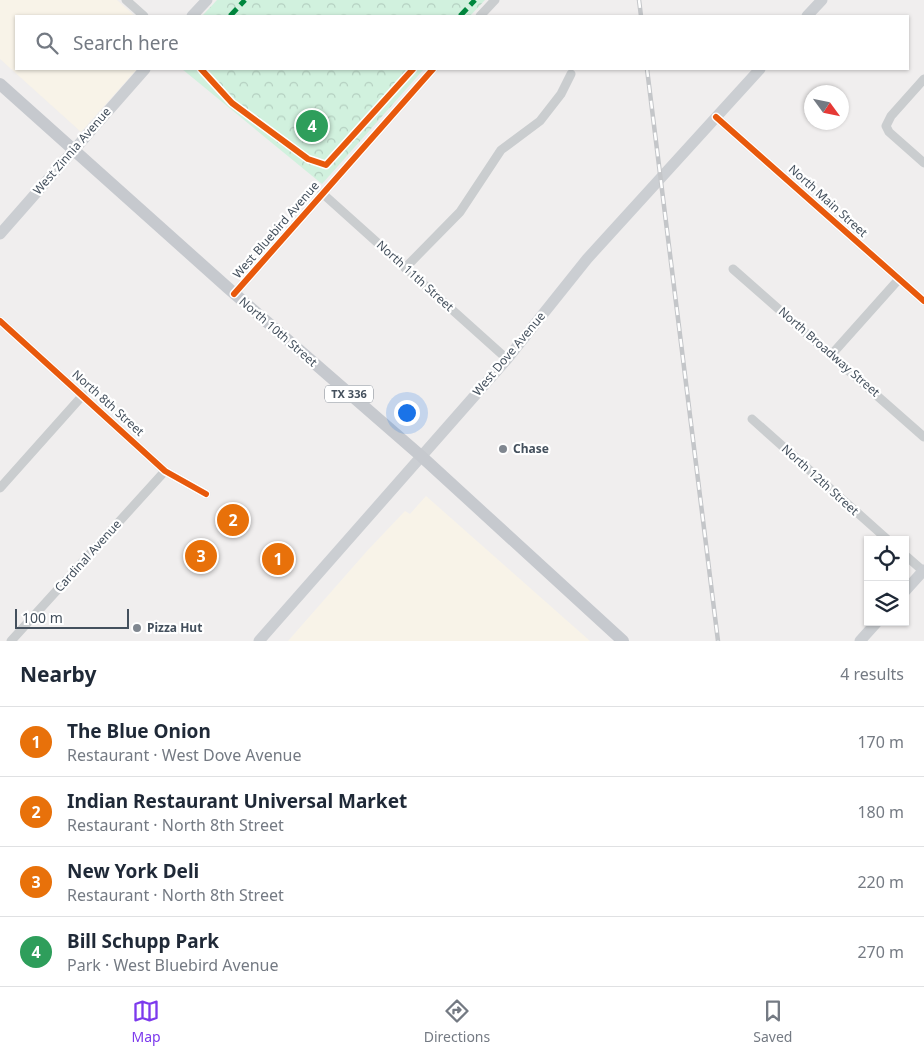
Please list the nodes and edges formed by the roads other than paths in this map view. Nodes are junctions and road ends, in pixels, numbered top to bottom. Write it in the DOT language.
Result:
graph roads {
  1 [pos="126,0"];
  2 [pos="207,0"];
  3 [pos="495,0"];
  4 [pos="822,0"];
  5 [pos="143,15"];
  6 [pos="193,15"];
  7 [pos="481,15"];
  8 [pos="808,15"];
  9 [pos="144,70"];
  10 [pos="433,70"];
  11 [pos="759,70"];
  12 [pos="571,74"];
  13 [pos="924,79"];
  14 [pos="0,84"];
  15 [pos="716,117"];
  16 [pos="73,150"];
  17 [pos="924,164"];
  18 [pos="322,193"];
  19 [pos="0,234"];
  20 [pos="405,268"];
  21 [pos="733,269"];
  22 [pos="899,279"];
  23 [pos="234,294"];
  24 [pos="924,301"];
  25 [pos="0,323"];
  26 [pos="832,354"];
  27 [pos="507,359"];
  28 [pos="83,395"];
  29 [pos="752,419"];
  30 [pos="924,437"];
  31 [pos="421,456"];
  32 [pos="165,471"];
  33 [pos="0,488"];
  34 [pos="206,494"];
  35 [pos="884,536"];
  36 [pos="909,558"];
  37 [pos="923,570"];
  38 [pos="909,586"];
  39 [pos="873,626"];
  40 [pos="11,641"];
  41 [pos="259,641"];
  42 [pos="623,641"];
  43 [pos="860,641"];
  1 -- 5 [label="street"];
  2 -- 6 [label="main road"];
  3 -- 7 [label="street"];
  4 -- 8 [label="main road"];
  9 -- 16 [label="main road, West Zinnia Avenue"];
  10 -- 18 [label="street, West Bluebird Avenue"];
  11 -- 15 [label="main road, West Dove Avenue"];
  12 -- 20 [label="street"];
  13 -- 17 [label="street"];
  14 -- 16 [label="main road, North 10th Street / TX 336"];
  15 -- 22 [label="street, North Main Street"];
  15 -- 27 [label="main road, West Dove Avenue"];
  16 -- 19 [label="main road, West Zinnia Avenue"];
  16 -- 23 [label="main road, North 10th Street / TX 336"];
  18 -- 20 [label="street, North 11th Street"];
  18 -- 23 [label="street, West Bluebird Avenue"];
  20 -- 27 [label="street, North 11th Street"];
  21 -- 26 [label="street, North Broadway Street"];
  22 -- 24 [label="street, North Main Street"];
  22 -- 26 [label="street"];
  23 -- 31 [label="main road, North 10th Street / TX 336"];
  25 -- 28 [label="street, North 8th Street"];
  26 -- 30 [label="street, North Broadway Street"];
  27 -- 31 [label="main road, West Dove Avenue"];
  28 -- 32 [label="street, North 8th Street"];
  28 -- 33 [label="street"];
  29 -- 35 [label="street, North 12th Street"];
  31 -- 41 [label="main road, West Dove Avenue"];
  31 -- 42 [label="main road, North 10th Street / TX 336"];
  32 -- 34 [label="street, North 8th Street"];
  32 -- 40 [label="street, Cardinal Avenue"];
  36 -- 37 [label="street"];
  37 -- 38 [label="main road"];
  39 -- 43 [label="main road"];
}
